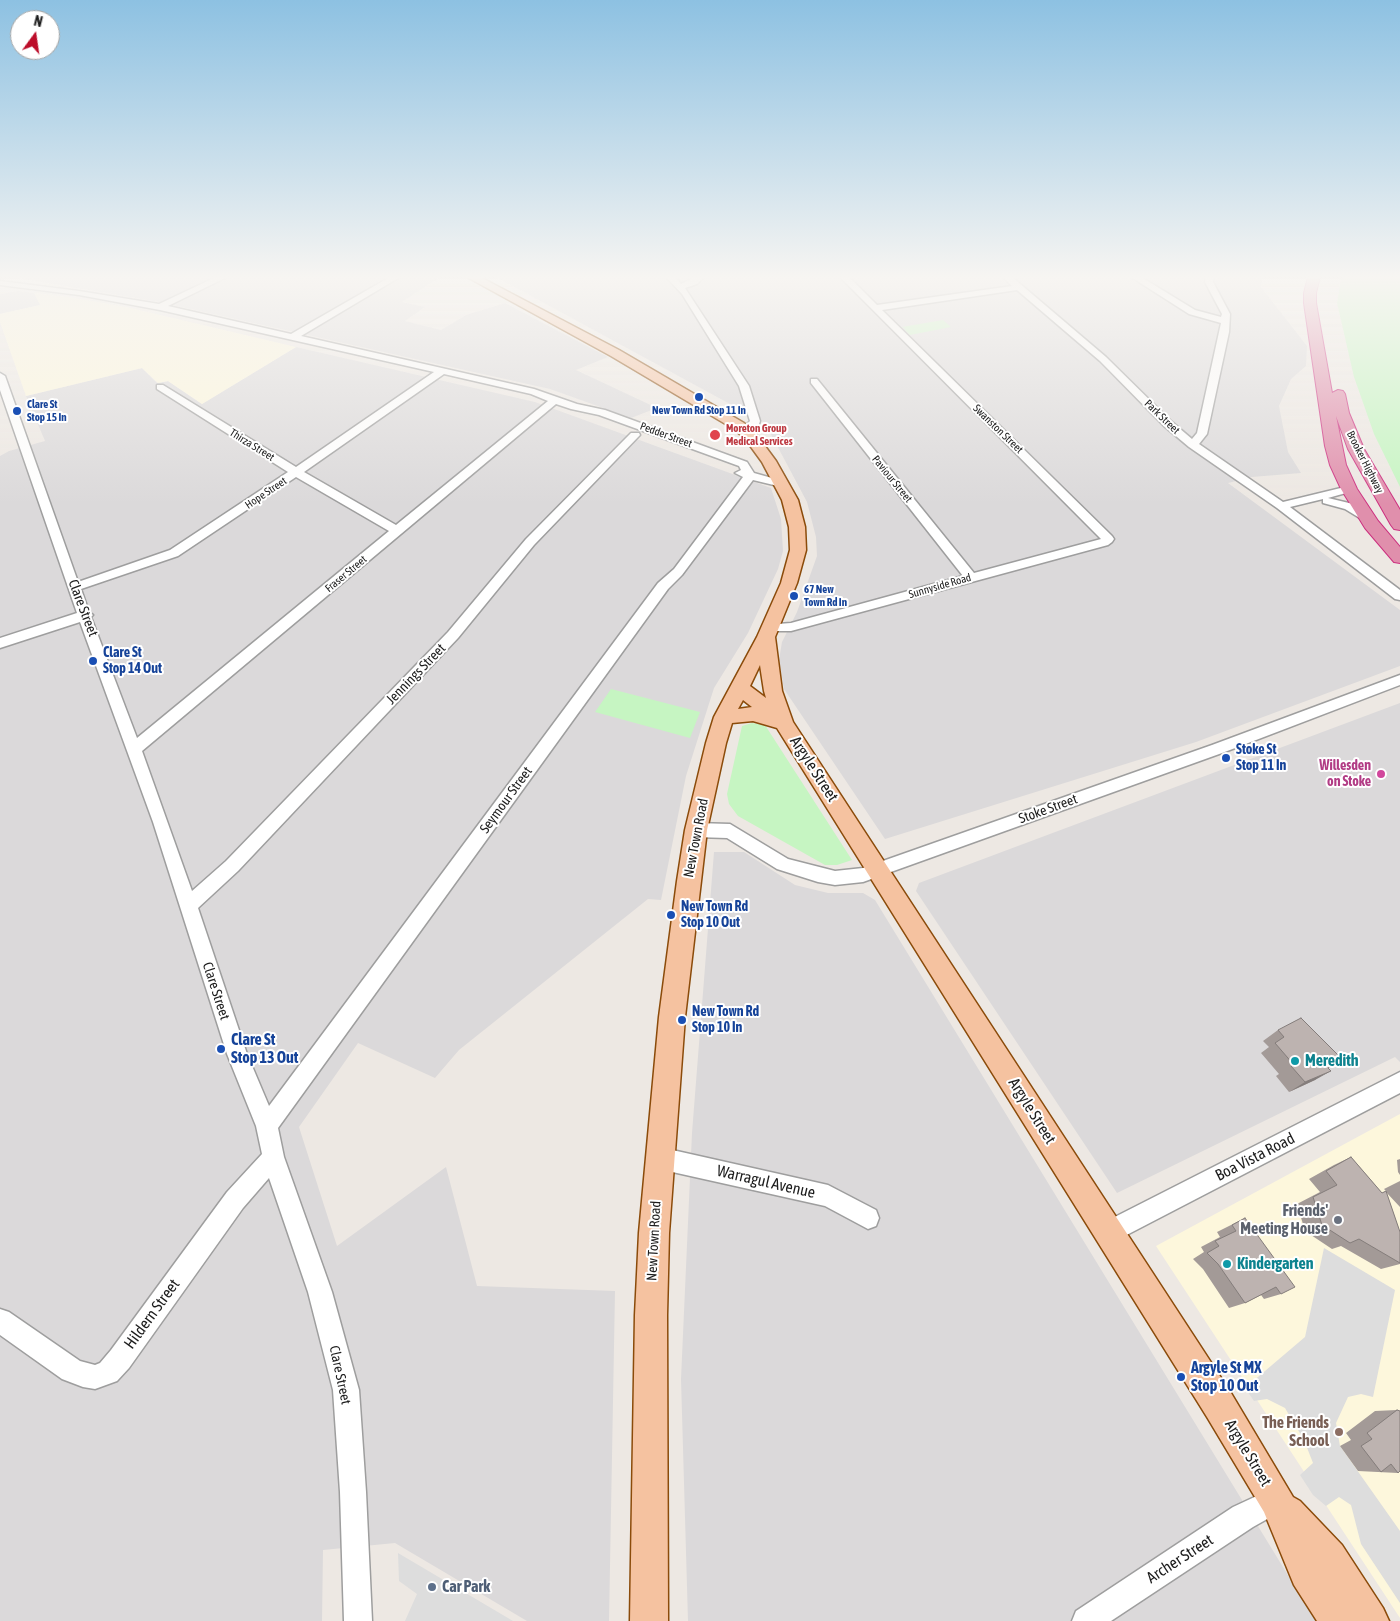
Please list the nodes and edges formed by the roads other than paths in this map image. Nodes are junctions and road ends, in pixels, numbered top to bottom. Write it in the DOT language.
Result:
graph roads {
  1 [pos="362,353"];
  2 [pos="614,353"];
  3 [pos="723,353"];
  4 [pos="920,353"];
  5 [pos="1096,353"];
  6 [pos="1220,353"];
  7 [pos="1318,353"];
  8 [pos="1331,353"];
  9 [pos="442,371"];
  10 [pos="814,381"];
  11 [pos="2,387"];
  12 [pos="160,387"];
  13 [pos="556,399"];
  14 [pos="575,407"];
  15 [pos="745,431"];
  16 [pos="635,435"];
  17 [pos="1194,446"];
  18 [pos="1362,461"];
  19 [pos="296,472"];
  20 [pos="750,476"];
  21 [pos="782,484"];
  22 [pos="1353,495"];
  23 [pos="1301,501"];
  24 [pos="1327,501"];
  25 [pos="1281,506"];
  26 [pos="1367,518"];
  27 [pos="1400,525"];
  28 [pos="398,531"];
  29 [pos="1108,539"];
  30 [pos="1400,558"];
  31 [pos="970,577"];
  32 [pos="75,587"];
  33 [pos="1400,596"];
  34 [pos="86,615"];
  35 [pos="768,632"];
  36 [pos="0,643"];
  37 [pos="1400,680"];
  38 [pos="739,687"];
  39 [pos="724,717"];
  40 [pos="784,723"];
  41 [pos="135,748"];
  42 [pos="696,830"];
  43 [pos="871,872"];
  44 [pos="188,906"];
  45 [pos="1400,1082"];
  46 [pos="267,1126"];
  47 [pos="273,1157"];
  48 [pos="659,1158"];
  49 [pos="868,1218"];
  50 [pos="1109,1232"];
  51 [pos="0,1321"];
  52 [pos="1276,1500"];
  53 [pos="358,1621"];
  54 [pos="649,1621"];
  55 [pos="1086,1621"];
  56 [pos="1338,1621"];
  57 [pos="1370,1621"];
  1 -- 9 [label="street, Pedder Street"];
  2 -- 15 [label="main road, New Town Road"];
  3 -- 15 [label="street"];
  4 -- 29 [label="street, Swanston Street"];
  5 -- 17 [label="street, Park Street"];
  6 -- 17 [label="street"];
  7 -- 22 [label="highway, Brooker Highway"];
  8 -- 18 [label="highway, Brooker Highway"];
  9 -- 13 [label="street, Pedder Street"];
  9 -- 19 [label="street, Hope Street"];
  10 -- 31 [label="street, Paviour Street"];
  11 -- 32 [label="street, Clare Street"];
  12 -- 19 [label="street, Thirza Street"];
  13 -- 14 [label="street, Pedder Street"];
  13 -- 28 [label="street, Fraser Street"];
  14 -- 16 [label="street, Pedder Street"];
  14 -- 20 [label="street, Pedder Street"];
  15 -- 21 [label="main road, New Town Road"];
  16 -- 20 [label="street, Pedder Street"];
  16 -- 44 [label="street, Jennings Street"];
  17 -- 25 [label="street, Park Street"];
  18 -- 22 [label="highway"];
  18 -- 27 [label="highway, Brooker Highway"];
  19 -- 28 [label="street, Thirza Street"];
  19 -- 32 [label="street, Hope Street"];
  20 -- 21 [label="street, Pedder Street"];
  20 -- 46 [label="street, Seymour Street"];
  21 -- 35 [label="main road, New Town Road"];
  22 -- 23 [label="street"];
  22 -- 24 [label="street"];
  22 -- 26 [label="highway, Brooker Highway"];
  23 -- 24 [label="street"];
  23 -- 25 [label="street"];
  24 -- 26 [label="street"];
  25 -- 33 [label="street, Park Street"];
  26 -- 30 [label="highway, Brooker Highway"];
  28 -- 41 [label="street, Fraser Street"];
  29 -- 31 [label="street, Sunnyside Road"];
  31 -- 35 [label="street, Sunnyside Road"];
  32 -- 34 [label="street, Clare Street"];
  34 -- 36 [label="street"];
  34 -- 41 [label="street, Clare Street"];
  35 -- 38 [label="main road, New Town Road"];
  35 -- 40 [label="main road, Argyle Street"];
  37 -- 43 [label="street, Stoke Street"];
  38 -- 39 [label="main road, New Town Road"];
  38 -- 40 [label="main road, Argyle Street"];
  39 -- 40 [label="main road"];
  39 -- 42 [label="main road, New Town Road"];
  40 -- 43 [label="main road, Argyle Street"];
  41 -- 44 [label="street, Clare Street"];
  42 -- 43 [label="street, Stoke Street"];
  42 -- 48 [label="main road, New Town Road"];
  43 -- 50 [label="main road, Argyle Street"];
  44 -- 46 [label="street, Clare Street"];
  45 -- 50 [label="street, Boa Vista Road"];
  46 -- 47 [label="street, Clare Street"];
  47 -- 51 [label="street, Hildern Street"];
  47 -- 53 [label="street, Clare Street"];
  48 -- 49 [label="street, Warragul Avenue"];
  48 -- 54 [label="main road, New Town Road"];
  50 -- 52 [label="main road, Argyle Street"];
  52 -- 55 [label="street, Archer Street"];
  52 -- 56 [label="main road, Argyle Street"];
  52 -- 57 [label="main road, Argyle Street"];
}
